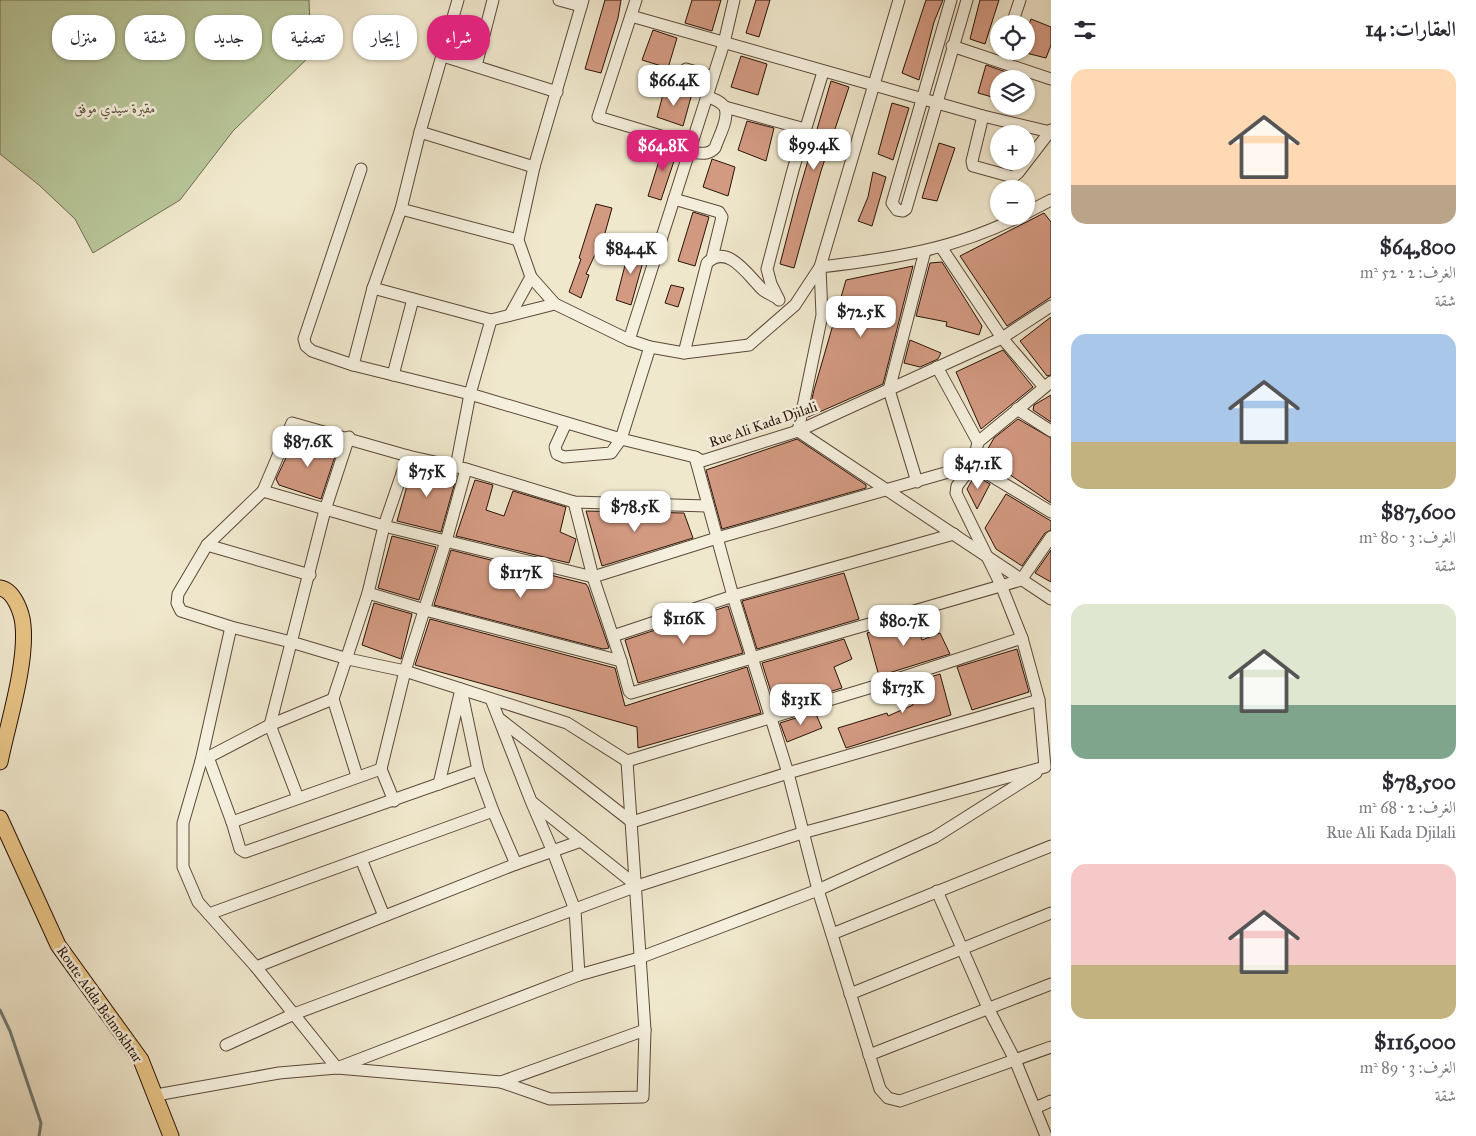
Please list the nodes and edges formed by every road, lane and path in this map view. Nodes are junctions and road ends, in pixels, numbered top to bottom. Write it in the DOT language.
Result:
graph roads {
  1 [pos="458,0"];
  2 [pos="493,0"];
  3 [pos="559,0"];
  4 [pos="636,0"];
  5 [pos="734,0"];
  6 [pos="899,0"];
  7 [pos="951,0"];
  8 [pos="967,0"];
  9 [pos="1020,0"];
  10 [pos="582,3"];
  11 [pos="454,15"];
  12 [pos="1015,15"];
  13 [pos="631,16"];
  14 [pos="724,43"];
  15 [pos="952,46"];
  16 [pos="990,54"];
  17 [pos="442,60"];
  18 [pos="456,60"];
  19 [pos="1010,60"];
  20 [pos="476,66"];
  21 [pos="686,69"];
  22 [pos="824,72"];
  23 [pos="713,77"];
  24 [pos="1051,79"];
  25 [pos="873,84"];
  26 [pos="557,92"];
  27 [pos="706,96"];
  28 [pos="922,97"];
  29 [pos="936,102"];
  30 [pos="724,107"];
  31 [pos="983,116"];
  32 [pos="806,129"];
  33 [pos="1051,131"];
  34 [pos="420,132"];
  35 [pos="690,149"];
  36 [pos="534,167"];
  37 [pos="361,169"];
  38 [pos="674,199"];
  39 [pos="1050,202"];
  40 [pos="400,209"];
  41 [pos="1035,209"];
  42 [pos="1002,225"];
  43 [pos="518,240"];
  44 [pos="941,248"];
  45 [pos="925,251"];
  46 [pos="712,258"];
  47 [pos="820,267"];
  48 [pos="530,277"];
  49 [pos="372,288"];
  50 [pos="413,298"];
  51 [pos="779,300"];
  52 [pos="555,304"];
  53 [pos="795,305"];
  54 [pos="1051,306"];
  55 [pos="510,315"];
  56 [pos="491,320"];
  57 [pos="1002,338"];
  58 [pos="629,340"];
  59 [pos="650,347"];
  60 [pos="684,353"];
  61 [pos="353,365"];
  62 [pos="936,367"];
  63 [pos="392,376"];
  64 [pos="1047,385"];
  65 [pos="889,390"];
  66 [pos="470,394"];
  67 [pos="1017,409"];
  68 [pos="566,422"];
  69 [pos="798,431"];
  70 [pos="1051,431"];
  71 [pos="348,437"];
  72 [pos="621,439"];
  73 [pos="978,442"];
  74 [pos="408,456"];
  75 [pos="695,457"];
  76 [pos="974,465"];
  77 [pos="461,468"];
  78 [pos="916,482"];
  79 [pos="262,491"];
  80 [pos="888,491"];
  81 [pos="574,502"];
  82 [pos="707,506"];
  83 [pos="325,510"];
  84 [pos="1051,512"];
  85 [pos="384,526"];
  86 [pos="954,534"];
  87 [pos="1051,537"];
  88 [pos="717,538"];
  89 [pos="446,541"];
  90 [pos="207,545"];
  91 [pos="984,555"];
  92 [pos="310,575"];
  93 [pos="593,577"];
  94 [pos="1020,580"];
  95 [pos="1001,585"];
  96 [pos="0,588"];
  97 [pos="368,593"];
  98 [pos="733,596"];
  99 [pos="1051,599"];
  100 [pos="424,610"];
  101 [pos="231,627"];
  102 [pos="613,636"];
  103 [pos="1022,638"];
  104 [pos="291,642"];
  105 [pos="753,657"];
  106 [pos="348,659"];
  107 [pos="622,661"];
  108 [pos="405,671"];
  109 [pos="461,689"];
  110 [pos="491,698"];
  111 [pos="334,699"];
  112 [pos="1039,700"];
  113 [pos="770,717"];
  114 [pos="500,720"];
  115 [pos="270,725"];
  116 [pos="1046,726"];
  117 [pos="204,759"];
  118 [pos="627,761"];
  119 [pos="0,762"];
  120 [pos="1048,766"];
  121 [pos="381,769"];
  122 [pos="478,770"];
  123 [pos="788,773"];
  124 [pos="357,776"];
  125 [pos="439,784"];
  126 [pos="298,798"];
  127 [pos="394,801"];
  128 [pos="530,801"];
  129 [pos="493,811"];
  130 [pos="0,818"];
  131 [pos="232,822"];
  132 [pos="632,822"];
  133 [pos="802,833"];
  134 [pos="581,841"];
  135 [pos="1051,846"];
  136 [pos="553,852"];
  137 [pos="360,859"];
  138 [pos="516,864"];
  139 [pos="636,886"];
  140 [pos="818,890"];
  141 [pos="937,891"];
  142 [pos="574,910"];
  143 [pos="1051,913"];
  144 [pos="209,914"];
  145 [pos="384,916"];
  146 [pos="832,934"];
  147 [pos="962,948"];
  148 [pos="639,958"];
  149 [pos="256,967"];
  150 [pos="579,975"];
  151 [pos="1051,984"];
  152 [pos="850,994"];
  153 [pos="988,1008"];
  154 [pos="294,1014"];
  155 [pos="645,1030"];
  156 [pos="226,1046"];
  157 [pos="1051,1047"];
  158 [pos="869,1055"];
  159 [pos="1015,1060"];
  160 [pos="337,1068"];
  161 [pos="501,1082"];
  162 [pos="156,1095"];
  163 [pos="1051,1101"];
  164 [pos="1035,1108"];
  165 [pos="171,1136"];
  166 [pos="1046,1136"];
  1 -- 11 [label="street"];
  2 -- 20 [label="street"];
  3 -- 10 [label="street"];
  4 -- 13 [label="street"];
  5 -- 14 [label="street"];
  6 -- 25 [label="street"];
  7 -- 28 [label="street"];
  8 -- 15 [label="street"];
  9 -- 12 [label="street"];
  10 -- 26 [label="street"];
  13 -- 14 [label="street"];
  13 -- 35 [label="street"];
  14 -- 22 [label="street"];
  14 -- 23 [label="street"];
  15 -- 16 [label="street"];
  15 -- 29 [label="street"];
  17 -- 34 [label="street"];
  18 -- 20 [label="street"];
  19 -- 24 [label="street"];
  20 -- 26 [label="street"];
  21 -- 23 [label="street"];
  22 -- 25 [label="street"];
  22 -- 32 [label="street"];
  23 -- 27 [label="street"];
  25 -- 28 [label="street"];
  25 -- 47 [label="street"];
  26 -- 36 [label="street"];
  27 -- 30 [label="street"];
  27 -- 35 [label="street"];
  28 -- 29 [label="street"];
  28 -- 29 [label="street"];
  29 -- 31 [label="street"];
  30 -- 32 [label="street"];
  30 -- 35 [label="street"];
  31 -- 33 [label="street"];
  31 -- 33 [label="street"];
  32 -- 51 [label="street"];
  34 -- 36 [label="street"];
  34 -- 40 [label="street"];
  35 -- 38 [label="street"];
  36 -- 43 [label="street"];
  37 -- 61 [label="street, Rue Ali Kada Djilali"];
  38 -- 46 [label="street"];
  38 -- 58 [label="street"];
  39 -- 41 [label="street"];
  40 -- 43 [label="street"];
  40 -- 49 [label="street"];
  42 -- 44 [label="street"];
  43 -- 48 [label="street"];
  44 -- 45 [label="street"];
  44 -- 57 [label="street"];
  45 -- 47 [label="street"];
  45 -- 65 [label="street"];
  46 -- 51 [label="street"];
  46 -- 60 [label="street"];
  47 -- 53 [label="street"];
  47 -- 69 [label="street"];
  48 -- 52 [label="street"];
  48 -- 55 [label="street"];
  49 -- 50 [label="street"];
  49 -- 61 [label="street"];
  50 -- 56 [label="street"];
  50 -- 63 [label="street"];
  51 -- 53 [label="street"];
  52 -- 55 [label="street"];
  52 -- 58 [label="street"];
  53 -- 60 [label="street"];
  54 -- 57 [label="street, Rue Ali Kada Djilali"];
  55 -- 56 [label="street"];
  56 -- 66 [label="street"];
  57 -- 62 [label="street, Rue Ali Kada Djilali"];
  57 -- 64 [label="street"];
  58 -- 59 [label="street"];
  59 -- 60 [label="street"];
  59 -- 72 [label="street"];
  61 -- 63 [label="street, Rue Ali Kada Djilali"];
  62 -- 65 [label="street, Rue Ali Kada Djilali"];
  62 -- 73 [label="street"];
  63 -- 66 [label="street, Rue Ali Kada Djilali"];
  64 -- 67 [label="street"];
  65 -- 69 [label="street, Rue Ali Kada Djilali"];
  65 -- 78 [label="street"];
  66 -- 68 [label="street, Rue Ali Kada Djilali"];
  66 -- 77 [label="street"];
  67 -- 70 [label="street"];
  67 -- 73 [label="street"];
  68 -- 72 [label="street, Rue Ali Kada Djilali"];
  68 -- 72 [label="street"];
  69 -- 75 [label="street, Rue Ali Kada Djilali"];
  69 -- 80 [label="street"];
  71 -- 74 [label="street"];
  71 -- 79 [label="street"];
  71 -- 83 [label="street"];
  72 -- 75 [label="street, Rue Ali Kada Djilali"];
  73 -- 76 [label="street"];
  74 -- 77 [label="street"];
  74 -- 85 [label="street"];
  75 -- 82 [label="street"];
  76 -- 78 [label="street"];
  76 -- 84 [label="street"];
  76 -- 91 [label="street"];
  77 -- 81 [label="street"];
  77 -- 89 [label="street"];
  78 -- 80 [label="street"];
  79 -- 83 [label="street"];
  79 -- 90 [label="street"];
  80 -- 86 [label="street"];
  80 -- 88 [label="street"];
  81 -- 82 [label="street"];
  81 -- 93 [label="street"];
  82 -- 88 [label="street"];
  83 -- 85 [label="street"];
  83 -- 92 [label="street"];
  85 -- 89 [label="street"];
  85 -- 97 [label="street"];
  86 -- 91 [label="street"];
  86 -- 98 [label="street"];
  87 -- 94 [label="street"];
  88 -- 93 [label="street"];
  88 -- 98 [label="street"];
  89 -- 93 [label="street"];
  89 -- 100 [label="street"];
  90 -- 92 [label="street"];
  90 -- 101 [label="street"];
  91 -- 94 [label="street"];
  91 -- 95 [label="street"];
  92 -- 104 [label="street"];
  93 -- 102 [label="street"];
  94 -- 95 [label="street"];
  94 -- 99 [label="street"];
  95 -- 103 [label="street"];
  95 -- 105 [label="street"];
  96 -- 119 [label="main road"];
  97 -- 100 [label="street"];
  97 -- 106 [label="street"];
  98 -- 102 [label="street"];
  98 -- 105 [label="street"];
  100 -- 107 [label="street"];
  100 -- 108 [label="street"];
  101 -- 104 [label="street"];
  101 -- 117 [label="street"];
  102 -- 107 [label="street"];
  103 -- 112 [label="street"];
  103 -- 113 [label="street"];
  104 -- 106 [label="street"];
  104 -- 115 [label="street"];
  105 -- 107 [label="street"];
  105 -- 113 [label="street"];
  106 -- 108 [label="street"];
  106 -- 111 [label="street"];
  108 -- 109 [label="street"];
  108 -- 121 [label="street"];
  109 -- 110 [label="street"];
  109 -- 122 [label="street"];
  109 -- 125 [label="street"];
  110 -- 114 [label="street"];
  110 -- 118 [label="street"];
  111 -- 115 [label="street"];
  111 -- 124 [label="street"];
  112 -- 116 [label="street"];
  112 -- 123 [label="street"];
  113 -- 118 [label="street"];
  113 -- 123 [label="street"];
  114 -- 128 [label="street"];
  114 -- 132 [label="street"];
  115 -- 117 [label="street"];
  115 -- 126 [label="street"];
  116 -- 120 [label="street"];
  117 -- 131 [label="street"];
  117 -- 144 [label="street"];
  118 -- 132 [label="street"];
  120 -- 133 [label="street"];
  120 -- 140 [label="street"];
  121 -- 124 [label="street"];
  121 -- 127 [label="street"];
  122 -- 125 [label="street"];
  122 -- 129 [label="street"];
  123 -- 132 [label="street"];
  123 -- 133 [label="street"];
  124 -- 126 [label="street"];
  125 -- 127 [label="street"];
  126 -- 131 [label="street"];
  127 -- 131 [label="street"];
  128 -- 134 [label="street"];
  128 -- 136 [label="street"];
  129 -- 137 [label="street"];
  129 -- 138 [label="street"];
  130 -- 162 [label="main road, Route Adda Belmokhtar"];
  132 -- 139 [label="street"];
  133 -- 139 [label="street"];
  133 -- 140 [label="street"];
  134 -- 136 [label="street"];
  134 -- 139 [label="street"];
  135 -- 141 [label="street"];
  136 -- 138 [label="street"];
  136 -- 142 [label="street"];
  137 -- 144 [label="street"];
  137 -- 145 [label="street"];
  138 -- 145 [label="street"];
  139 -- 142 [label="street"];
  139 -- 148 [label="street"];
  140 -- 146 [label="street"];
  140 -- 148 [label="street"];
  141 -- 146 [label="street"];
  141 -- 147 [label="street"];
  142 -- 150 [label="street"];
  142 -- 154 [label="street"];
  143 -- 147 [label="street"];
  144 -- 149 [label="street"];
  145 -- 149 [label="street"];
  146 -- 152 [label="street"];
  147 -- 152 [label="street"];
  147 -- 153 [label="street"];
  148 -- 150 [label="street"];
  148 -- 155 [label="street"];
  149 -- 154 [label="street"];
  150 -- 160 [label="street"];
  151 -- 153 [label="street"];
  152 -- 158 [label="street"];
  153 -- 158 [label="street"];
  153 -- 159 [label="street"];
  154 -- 156 [label="street"];
  154 -- 160 [label="street"];
  155 -- 161 [label="street"];
  155 -- 161 [label="street"];
  157 -- 159 [label="street"];
  158 -- 159 [label="street"];
  159 -- 164 [label="street"];
  160 -- 161 [label="street"];
  160 -- 162 [label="street"];
  162 -- 165 [label="main road, Route Adda Belmokhtar"];
  163 -- 164 [label="street"];
  164 -- 166 [label="street"];
}
